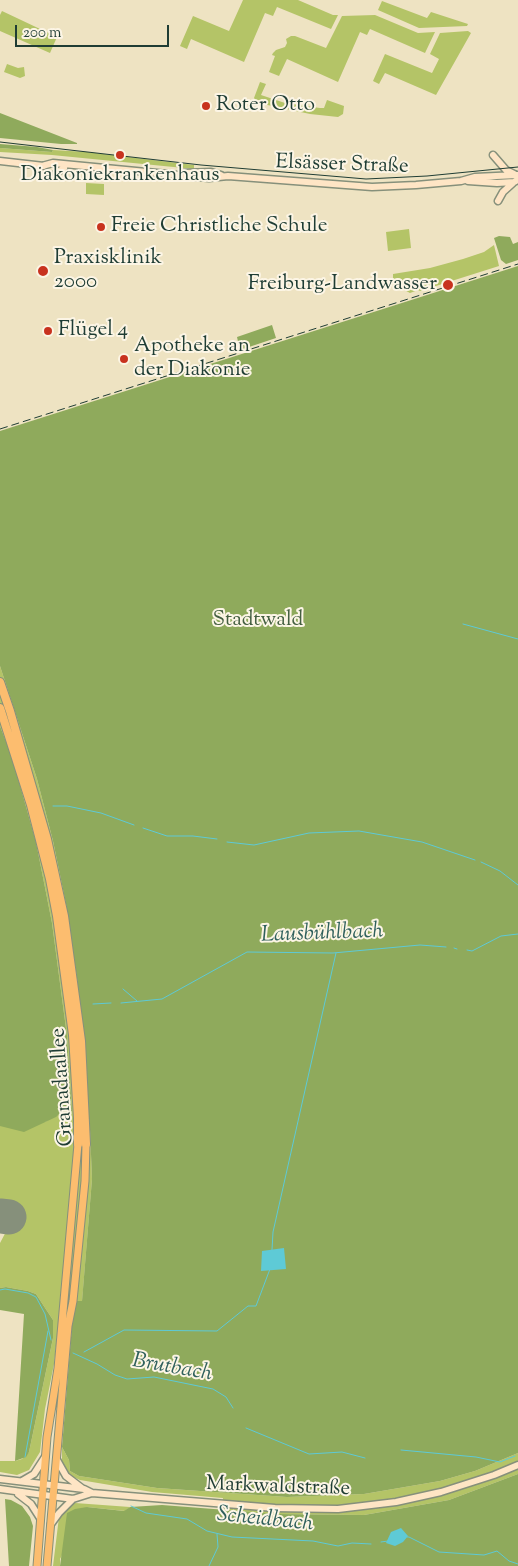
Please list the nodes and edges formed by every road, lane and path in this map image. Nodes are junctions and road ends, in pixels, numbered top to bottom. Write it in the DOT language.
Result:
graph roads {
  1 [pos="493,155"];
  2 [pos="0,161"];
  3 [pos="21,164"];
  4 [pos="42,166"];
  5 [pos="75,166"];
  6 [pos="64,168"];
  7 [pos="31,171"];
  8 [pos="56,173"];
  9 [pos="517,178"];
  10 [pos="498,201"];
  11 [pos="0,682"];
  12 [pos="0,708"];
  13 [pos="82,1144"];
  14 [pos="45,1458"];
  15 [pos="56,1460"];
  16 [pos="518,1465"];
  17 [pos="0,1479"];
  18 [pos="22,1482"];
  19 [pos="43,1485"];
  20 [pos="54,1487"];
  21 [pos="84,1489"];
  22 [pos="0,1490"];
  23 [pos="15,1492"];
  24 [pos="92,1494"];
  25 [pos="42,1496"];
  26 [pos="53,1498"];
  27 [pos="72,1499"];
  28 [pos="40,1518"];
  29 [pos="51,1524"];
  30 [pos="37,1566"];
  31 [pos="47,1566"];
  1 -- 9 [label="main road"];
  2 -- 3 [label="main road, Elsässer Straße"];
  3 -- 4 [label="main road, Elsässer Straße"];
  3 -- 7 [label="main road"];
  4 -- 5 [label="main road, Elsässer Straße"];
  4 -- 6 [label="main road, Elsässer Straße"];
  5 -- 6 [label="main road, Elsässer Straße"];
  5 -- 9 [label="main road, Elsässer Straße"];
  6 -- 8 [label="main road"];
  9 -- 10 [label="main road"];
  11 -- 13 [label="highway, Granadaallee"];
  12 -- 13 [label="highway, Granadaallee"];
  13 -- 14 [label="main road, Granadaallee"];
  13 -- 15 [label="main road, Granadaallee"];
  14 -- 18 [label="main road"];
  14 -- 19 [label="main road, Granadaallee"];
  15 -- 20 [label="main road, Granadaallee"];
  15 -- 21 [label="main road"];
  16 -- 24 [label="main road, Markwaldstraße"];
  17 -- 18 [label="main road, Markwaldstraße"];
  18 -- 19 [label="main road, Markwaldstraße"];
  19 -- 20 [label="main road, Markwaldstraße"];
  19 -- 25 [label="main road, Granadaallee"];
  20 -- 21 [label="main road, Markwaldstraße"];
  20 -- 26 [label="main road, Granadaallee"];
  21 -- 24 [label="main road, Markwaldstraße"];
  22 -- 23 [label="main road, Markwaldstraße"];
  23 -- 25 [label="main road, Markwaldstraße"];
  23 -- 28 [label="main road"];
  24 -- 27 [label="main road, Markwaldstraße"];
  25 -- 26 [label="main road, Markwaldstraße"];
  25 -- 28 [label="main road, Granadaallee"];
  26 -- 27 [label="main road, Markwaldstraße"];
  26 -- 29 [label="main road, Granadaallee"];
  27 -- 29 [label="main road"];
  28 -- 30 [label="main road, Granadaallee"];
  29 -- 31 [label="main road, Granadaallee"];
}
